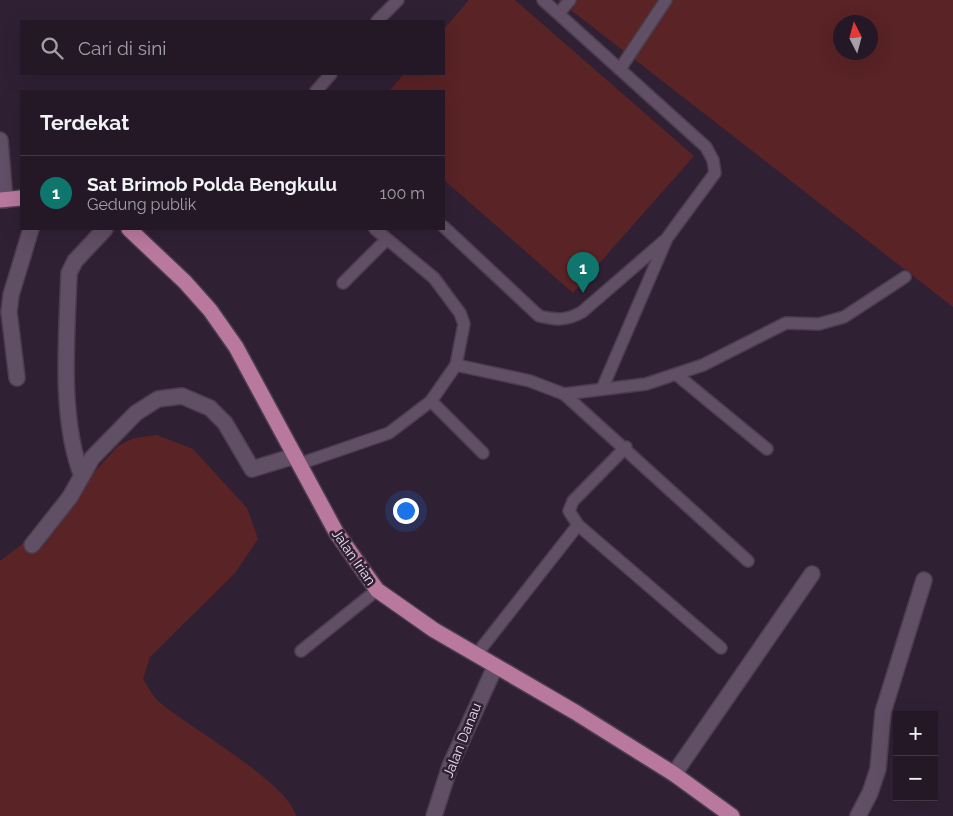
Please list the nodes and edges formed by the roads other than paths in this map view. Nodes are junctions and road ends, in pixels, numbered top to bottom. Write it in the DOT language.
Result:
graph roads {
  1 [pos="398,0"];
  2 [pos="543,0"];
  3 [pos="570,0"];
  4 [pos="666,0"];
  5 [pos="559,14"];
  6 [pos="378,20"];
  7 [pos="620,69"];
  8 [pos="331,75"];
  9 [pos="322,89"];
  10 [pos="0,140"];
  11 [pos="20,198"];
  12 [pos="2,200"];
  13 [pos="445,228"];
  14 [pos="31,230"];
  15 [pos="104,230"];
  16 [pos="130,230"];
  17 [pos="376,230"];
  18 [pos="667,238"];
  19 [pos="386,240"];
  20 [pos="905,277"];
  21 [pos="343,283"];
  22 [pos="456,365"];
  23 [pos="677,375"];
  24 [pos="16,378"];
  25 [pos="602,389"];
  26 [pos="564,394"];
  27 [pos="431,401"];
  28 [pos="626,447"];
  29 [pos="767,449"];
  30 [pos="483,453"];
  31 [pos="297,460"];
  32 [pos="82,476"];
  33 [pos="578,525"];
  34 [pos="32,545"];
  35 [pos="748,561"];
  36 [pos="812,574"];
  37 [pos="924,580"];
  38 [pos="377,590"];
  39 [pos="721,648"];
  40 [pos="301,651"];
  41 [pos="476,655"];
  42 [pos="495,667"];
  43 [pos="674,774"];
  44 [pos="434,816"];
  45 [pos="732,816"];
  46 [pos="858,816"];
  1 -- 6 [label="lane"];
  2 -- 5 [label="lane"];
  3 -- 5 [label="lane"];
  4 -- 7 [label="lane"];
  5 -- 7 [label="lane"];
  7 -- 18 [label="lane"];
  8 -- 9 [label="lane"];
  10 -- 12 [label="street"];
  11 -- 12 [label="main road"];
  13 -- 18 [label="lane"];
  14 -- 24 [label="street"];
  15 -- 32 [label="street"];
  16 -- 31 [label="main road, Jalan Irian"];
  17 -- 19 [label="lane"];
  18 -- 25 [label="lane"];
  19 -- 21 [label="lane"];
  19 -- 22 [label="lane"];
  20 -- 23 [label="lane"];
  22 -- 26 [label="lane"];
  22 -- 27 [label="lane"];
  23 -- 25 [label="lane"];
  23 -- 29 [label="lane"];
  25 -- 26 [label="lane"];
  26 -- 28 [label="lane"];
  27 -- 30 [label="lane"];
  27 -- 31 [label="lane"];
  28 -- 33 [label="lane"];
  28 -- 35 [label="lane"];
  31 -- 32 [label="street"];
  31 -- 38 [label="main road, Jalan Irian"];
  32 -- 34 [label="street"];
  33 -- 39 [label="lane"];
  33 -- 41 [label="lane"];
  36 -- 43 [label="street"];
  37 -- 46 [label="street"];
  38 -- 40 [label="lane"];
  38 -- 41 [label="main road, Jalan Irian"];
  41 -- 42 [label="main road, Jalan Irian"];
  42 -- 43 [label="main road, Jalan Irian"];
  42 -- 44 [label="street, Jalan Danau"];
  43 -- 45 [label="main road, Jalan Irian"];
}
